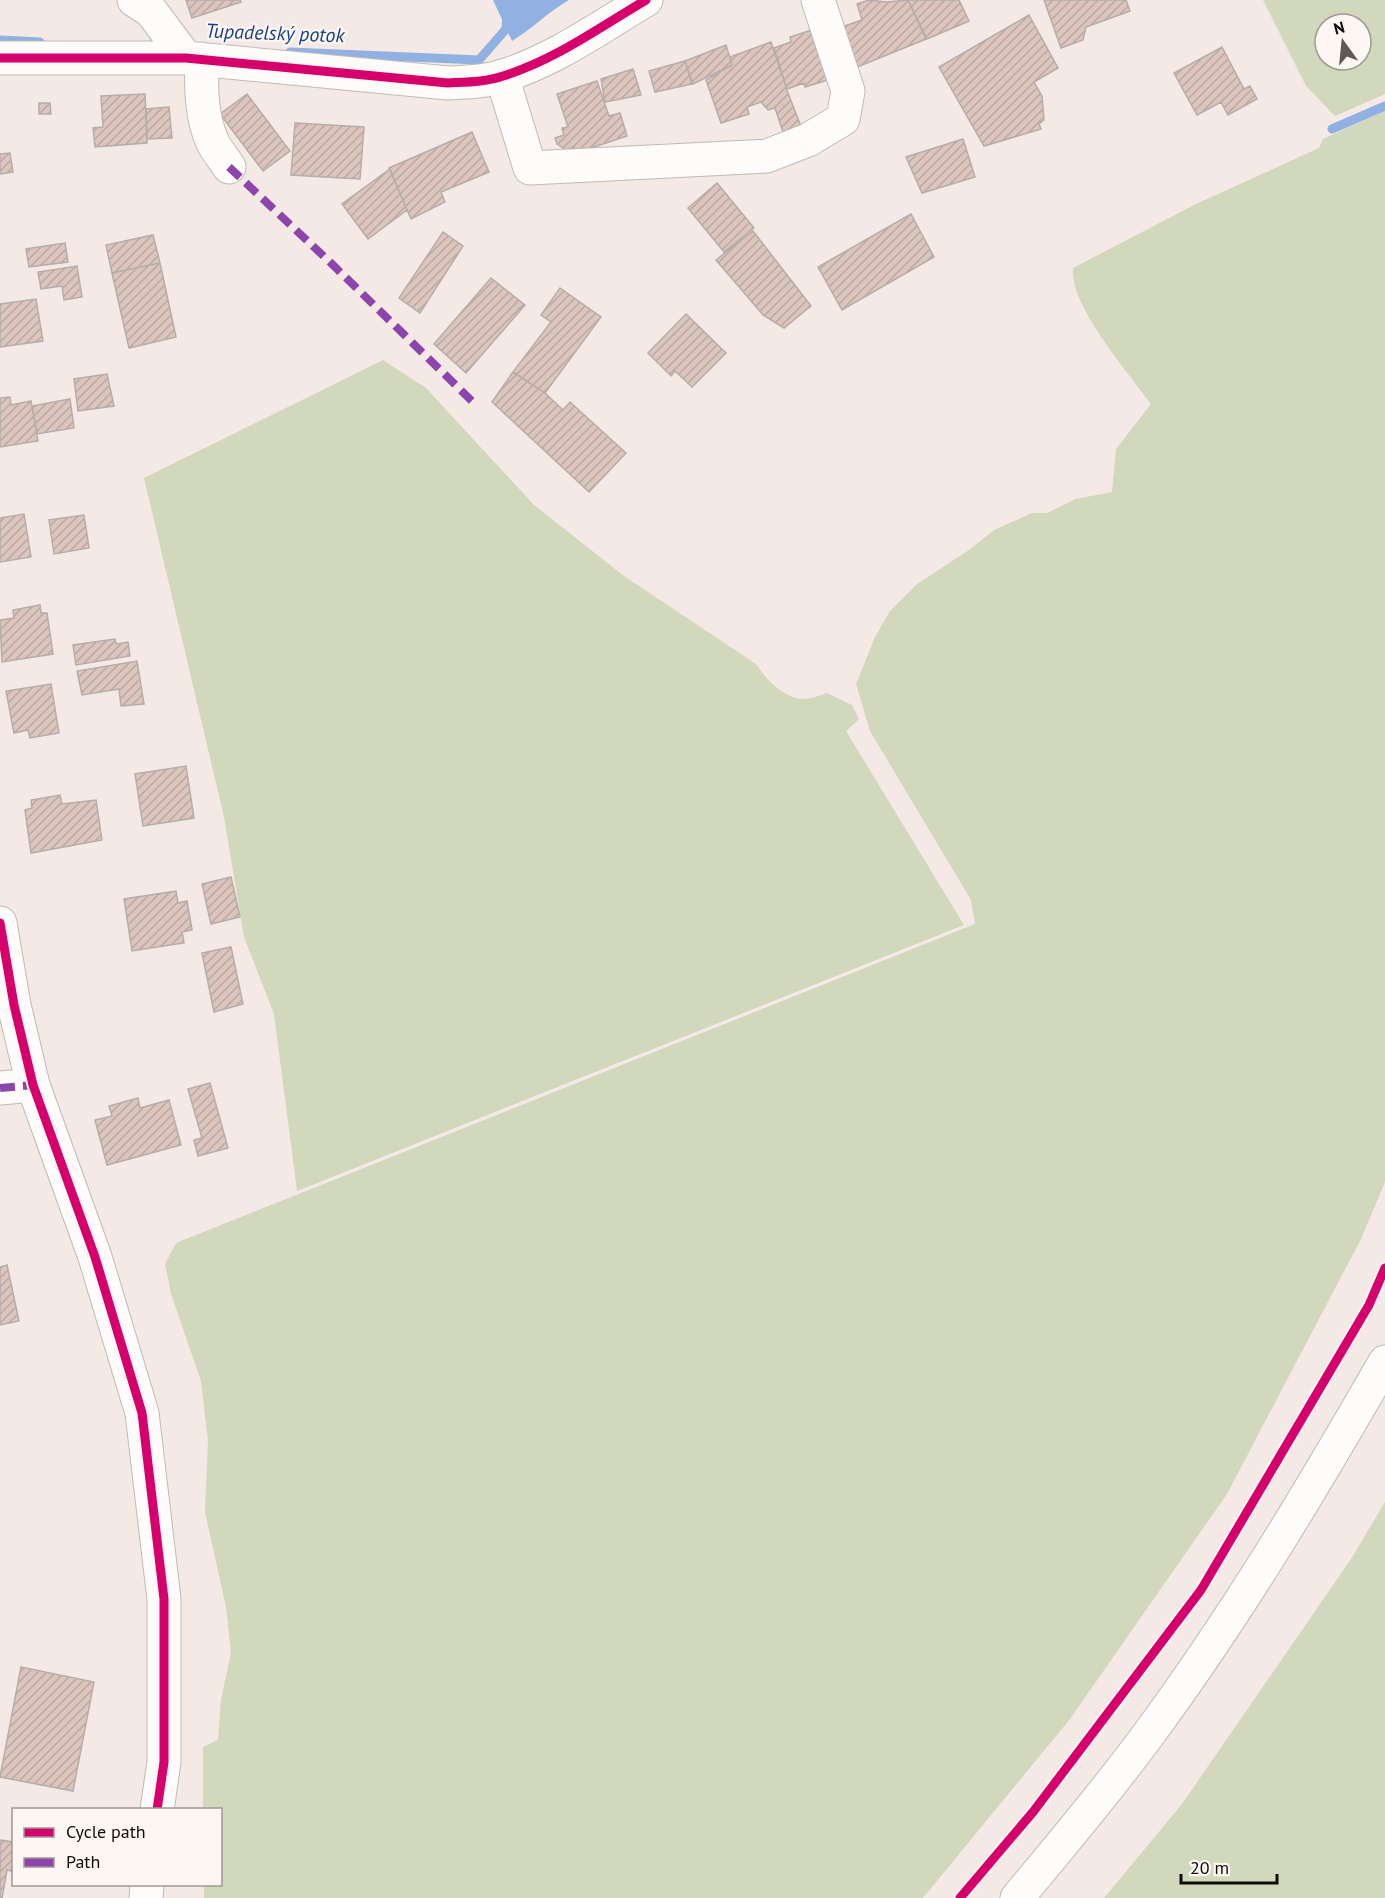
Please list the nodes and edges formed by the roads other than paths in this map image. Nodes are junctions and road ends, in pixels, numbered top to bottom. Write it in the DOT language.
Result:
graph roads {
  1 [pos="134,0"];
  2 [pos="646,0"];
  3 [pos="818,0"];
  4 [pos="0,57"];
  5 [pos="194,59"];
  6 [pos="502,76"];
  7 [pos="229,167"];
  8 [pos="0,923"];
  9 [pos="33,1085"];
  10 [pos="0,1088"];
  11 [pos="1385,1362"];
  12 [pos="157,1808"];
  13 [pos="1017,1898"];
  1 -- 5 [label="street"];
  2 -- 6 [label="street"];
  3 -- 6 [label="street"];
  4 -- 5 [label="street"];
  5 -- 6 [label="street"];
  5 -- 7 [label="street"];
  8 -- 9 [label="street"];
  9 -- 10 [label="street"];
  9 -- 12 [label="street"];
  11 -- 13 [label="street"];
}
